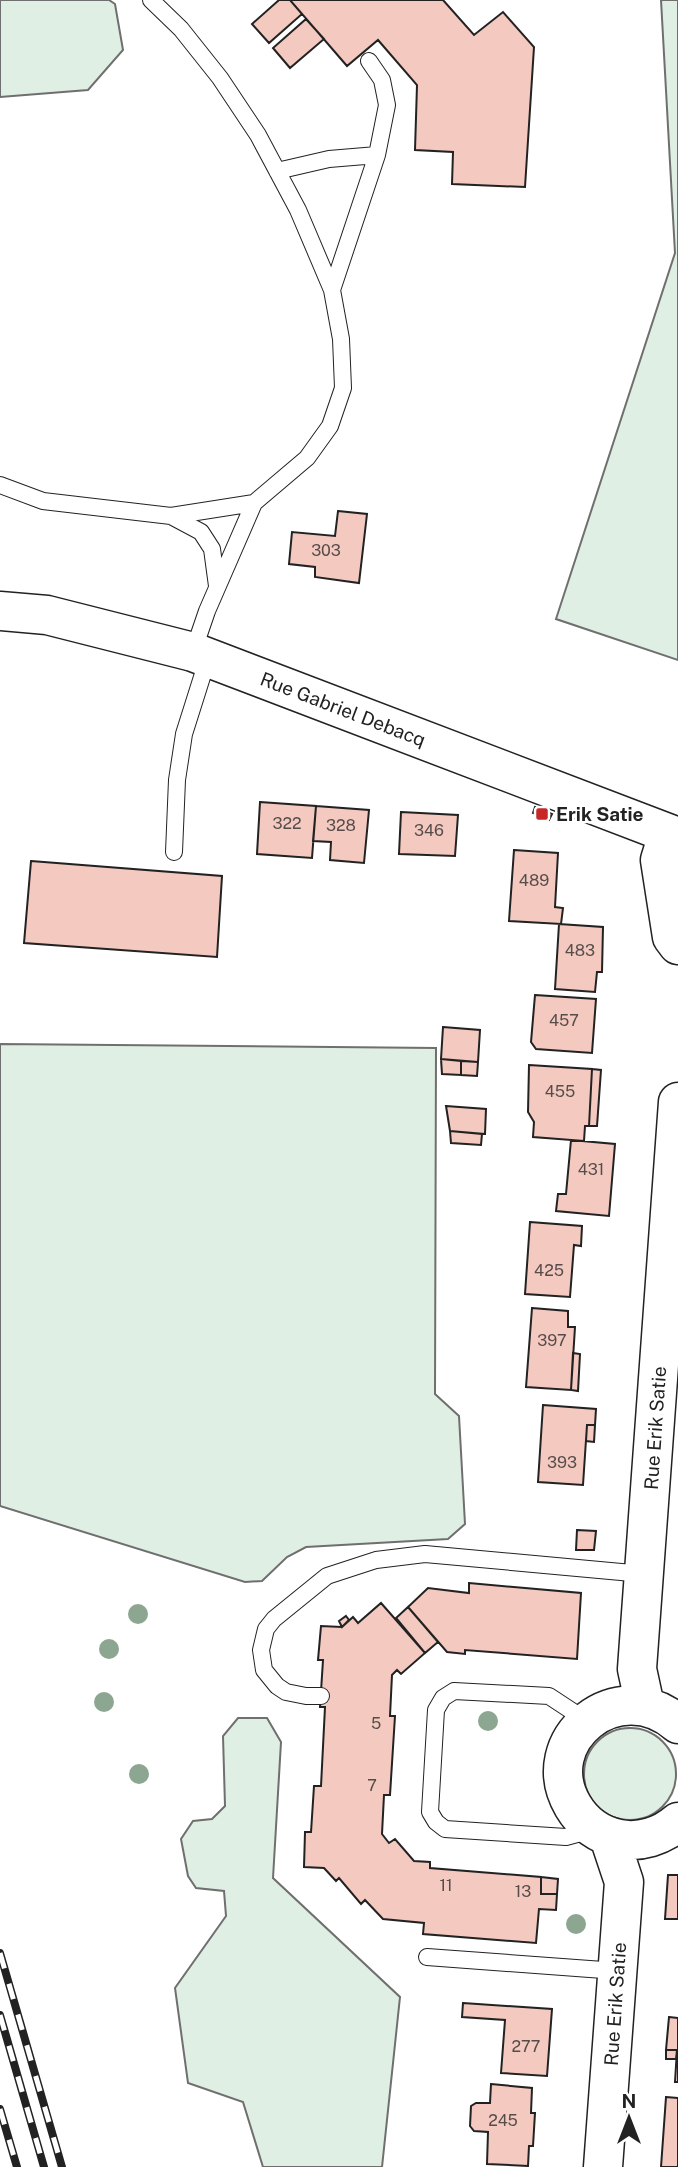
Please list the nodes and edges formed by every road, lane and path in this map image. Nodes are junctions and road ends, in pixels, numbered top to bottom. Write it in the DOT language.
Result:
graph roads {
  1 [pos="151,0"];
  2 [pos="369,61"];
  3 [pos="377,155"];
  4 [pos="276,171"];
  5 [pos="332,290"];
  6 [pos="0,485"];
  7 [pos="254,503"];
  8 [pos="170,516"];
  9 [pos="218,587"];
  10 [pos="0,611"];
  11 [pos="201,655"];
  12 [pos="673,835"];
  13 [pos="174,852"];
  14 [pos="678,945"];
  15 [pos="678,1102"];
  16 [pos="643,1574"];
  17 [pos="321,1696"];
  18 [pos="633,1714"];
  19 [pos="678,1822"];
  20 [pos="616,1835"];
  21 [pos="427,1957"];
  22 [pos="617,1971"];
  23 [pos="603,2167"];
  1 -- 4 [label="lane"];
  2 -- 3 [label="lane"];
  3 -- 4 [label="lane"];
  3 -- 5 [label="lane"];
  4 -- 5 [label="lane"];
  5 -- 7 [label="lane"];
  6 -- 8 [label="lane"];
  7 -- 8 [label="lane"];
  7 -- 9 [label="lane"];
  8 -- 9 [label="lane"];
  9 -- 11 [label="lane"];
  10 -- 11 [label="street, Rue Gabriel Debacq"];
  11 -- 12 [label="street, Rue Gabriel Debacq"];
  11 -- 13 [label="lane"];
  12 -- 14 [label="street"];
  15 -- 16 [label="street, Rue Erik Satie"];
  16 -- 17 [label="lane"];
  16 -- 18 [label="street, Rue Erik Satie"];
  18 -- 20 [label="street"];
  18 -- 20 [label="lane"];
  19 -- 20 [label="street"];
  20 -- 22 [label="street, Rue Erik Satie"];
  21 -- 22 [label="lane"];
  22 -- 23 [label="street, Rue Erik Satie"];
}
